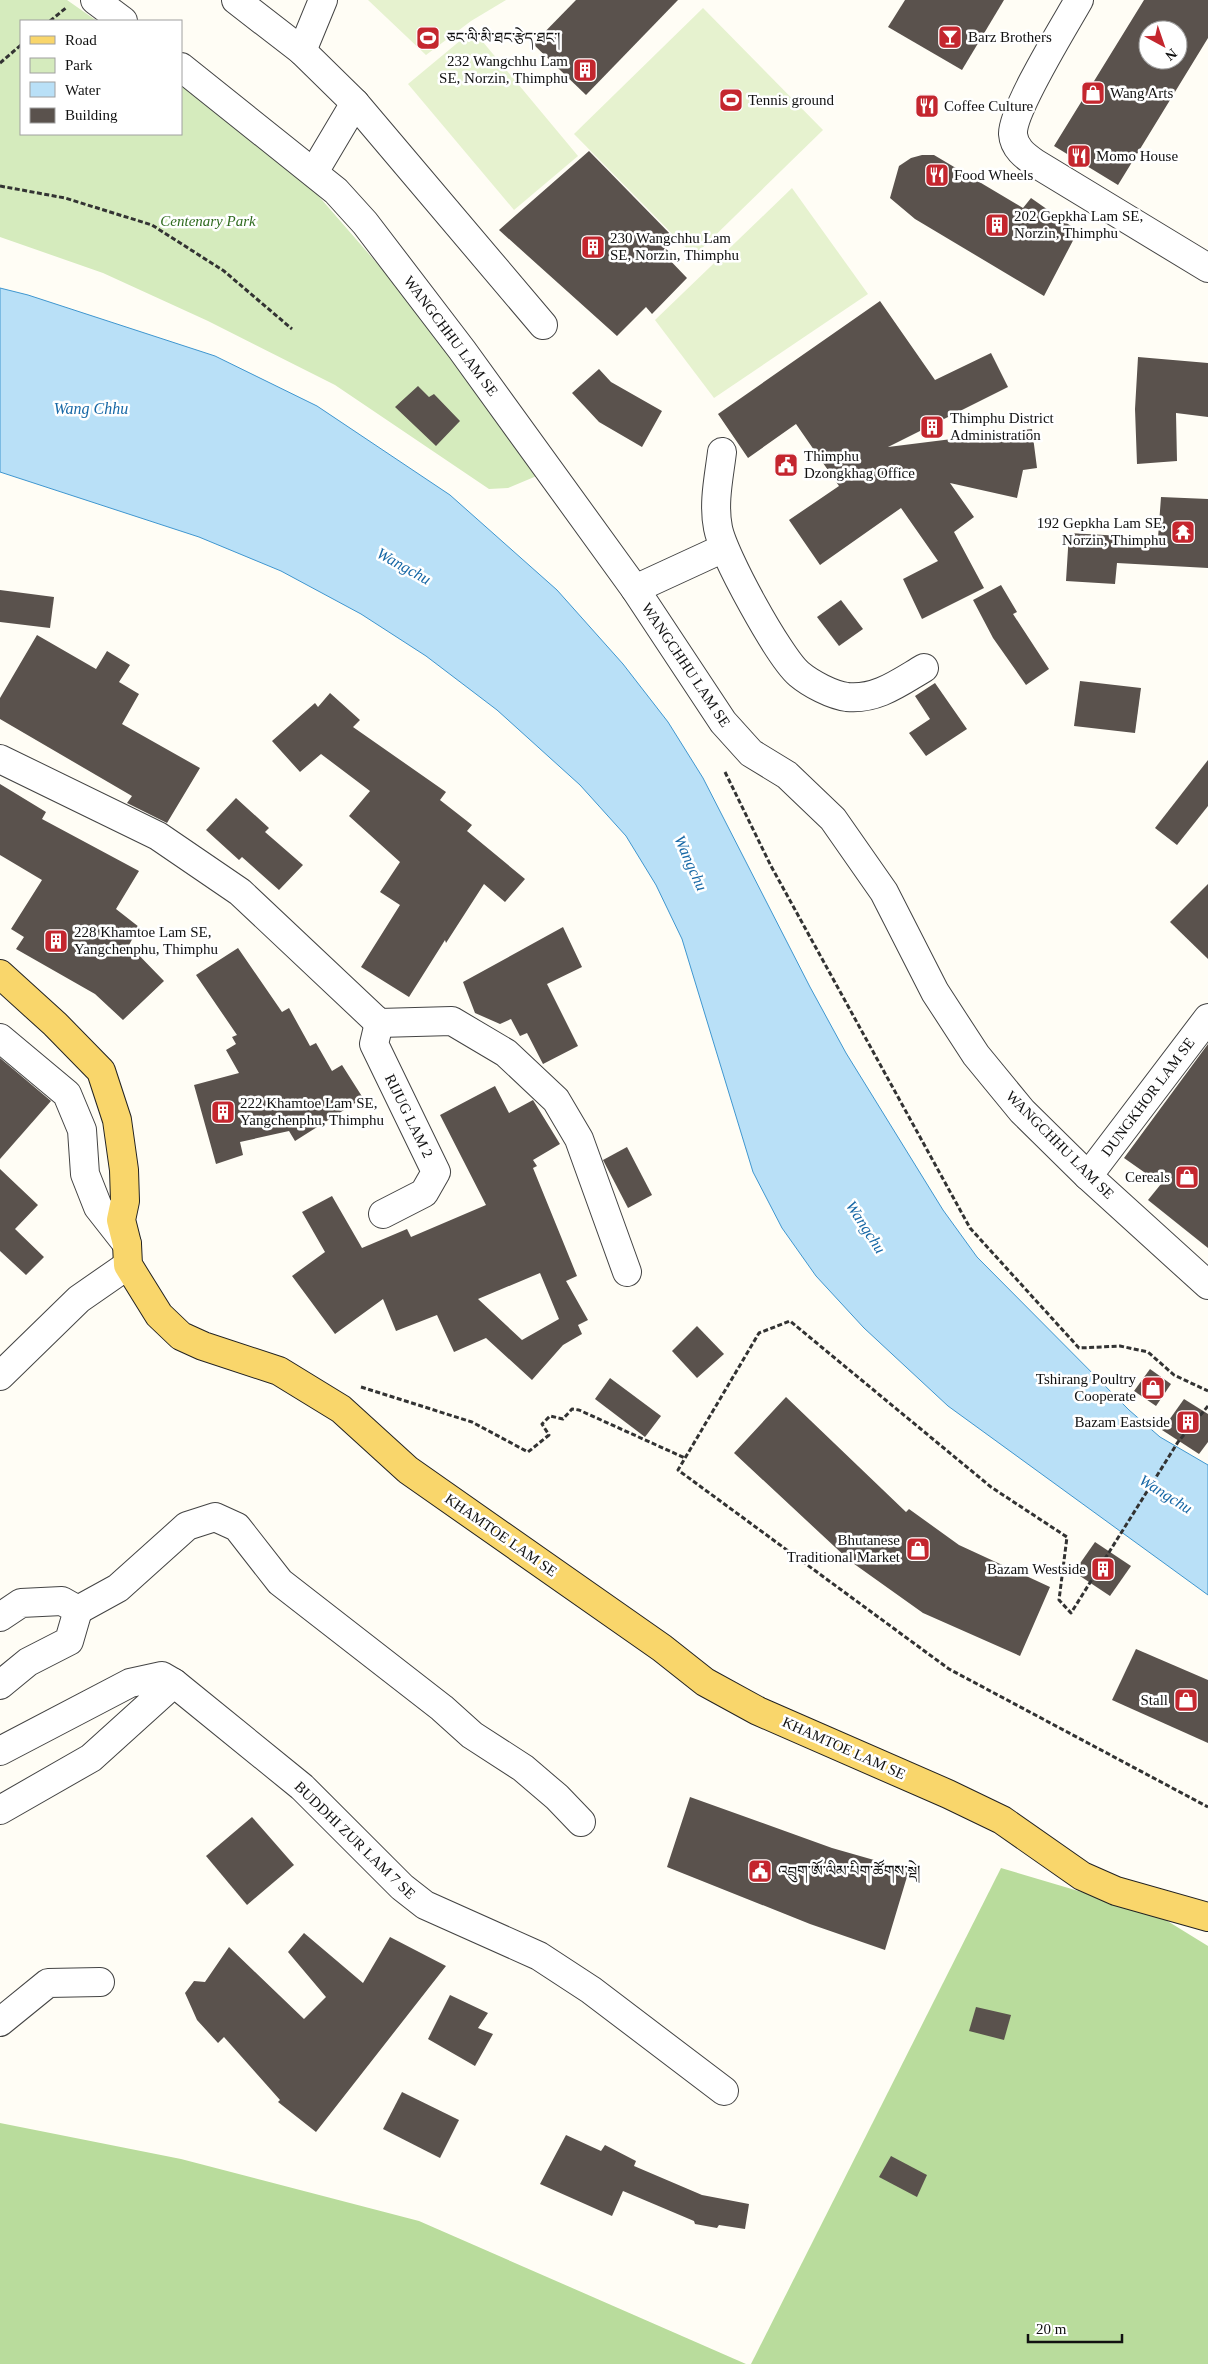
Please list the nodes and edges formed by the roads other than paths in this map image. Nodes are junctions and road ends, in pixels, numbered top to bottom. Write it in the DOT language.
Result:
graph roads {
  1 [pos="96,0"];
  2 [pos="236,0"];
  3 [pos="323,0"];
  4 [pos="1079,0"];
  5 [pos="122,20"];
  6 [pos="302,51"];
  7 [pos="182,68"];
  8 [pos="355,103"];
  9 [pos="314,172"];
  10 [pos="1208,268"];
  11 [pos="543,325"];
  12 [pos="722,452"];
  13 [pos="724,548"];
  14 [pos="635,589"];
  15 [pos="924,668"];
  16 [pos="0,759"];
  17 [pos="0,974"];
  18 [pos="1208,1018"];
  19 [pos="379,1023"];
  20 [pos="0,1038"];
  21 [pos="1088,1176"];
  22 [pos="383,1214"];
  23 [pos="127,1255"];
  24 [pos="627,1272"];
  25 [pos="1208,1285"];
  26 [pos="0,1376"];
  27 [pos="78,1610"];
  28 [pos="0,1617"];
  29 [pos="174,1683"];
  30 [pos="0,1684"];
  31 [pos="0,1751"];
  32 [pos="3,1811"];
  33 [pos="581,1822"];
  34 [pos="1208,1917"];
  35 [pos="100,1982"];
  36 [pos="0,2022"];
  37 [pos="724,2091"];
  1 -- 5 [label="street"];
  2 -- 6 [label="street"];
  3 -- 6 [label="street"];
  4 -- 10 [label="street"];
  6 -- 8 [label="street"];
  7 -- 9 [label="street, WANGCHHU LAM SE"];
  8 -- 9 [label="street"];
  8 -- 11 [label="street"];
  9 -- 14 [label="street, WANGCHHU LAM SE"];
  12 -- 13 [label="street"];
  13 -- 14 [label="street"];
  13 -- 15 [label="street"];
  14 -- 21 [label="street, WANGCHHU LAM SE"];
  16 -- 19 [label="street"];
  17 -- 23 [label="main road, KHAMTOE LAM SE"];
  18 -- 21 [label="street, DUNGKHOR LAM SE"];
  19 -- 22 [label="street, RIJUG LAM 2"];
  19 -- 24 [label="street"];
  20 -- 23 [label="street"];
  21 -- 25 [label="street, WANGCHHU LAM SE"];
  23 -- 26 [label="street"];
  23 -- 34 [label="main road, KHAMTOE LAM SE"];
  27 -- 28 [label="street"];
  27 -- 30 [label="street"];
  27 -- 33 [label="street"];
  29 -- 31 [label="street"];
  29 -- 32 [label="street"];
  29 -- 37 [label="street, BUDDHI ZUR LAM 7 SE"];
  35 -- 36 [label="street"];
}
